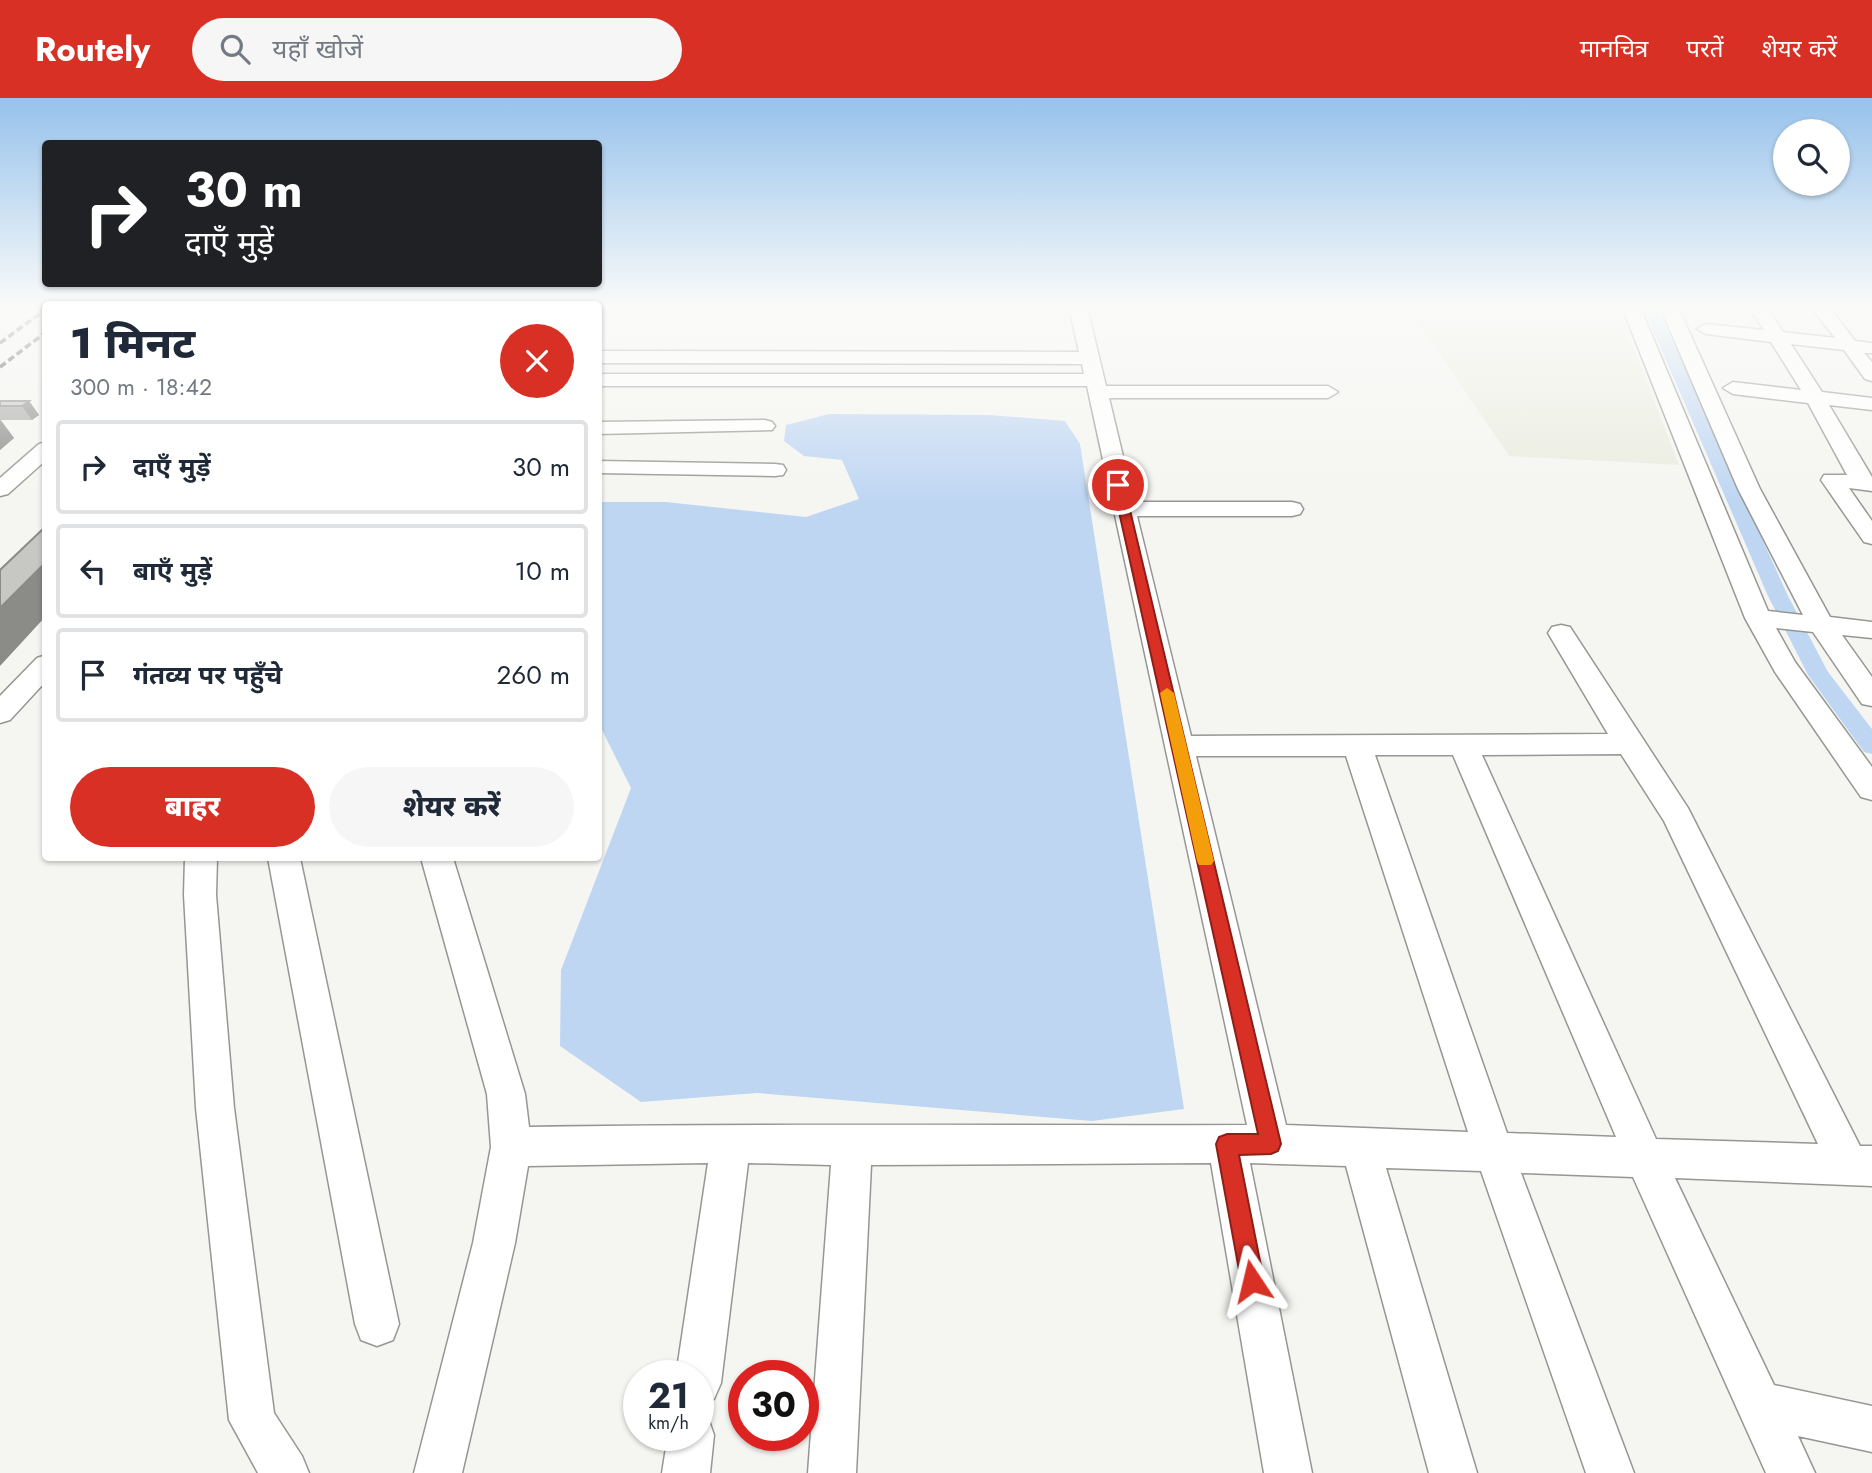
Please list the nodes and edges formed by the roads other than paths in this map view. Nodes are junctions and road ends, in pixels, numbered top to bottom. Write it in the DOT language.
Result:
graph roads {
  1 [pos="967,371"];
  2 [pos="1092,371"];
  3 [pos="1659,371"];
  4 [pos="1697,371"];
  5 [pos="1799,371"];
  6 [pos="1093,376"];
  7 [pos="602,380"];
  8 [pos="1732,388"];
  9 [pos="1328,392"];
  10 [pos="1815,397"];
  11 [pos="1872,404"];
  12 [pos="765,426"];
  13 [pos="602,428"];
  14 [pos="42,452"];
  15 [pos="602,467"];
  16 [pos="775,470"];
  17 [pos="1867,483"];
  18 [pos="0,489"];
  19 [pos="1124,509"];
  20 [pos="1292,509"];
  21 [pos="1872,537"];
  22 [pos="1765,619"];
  23 [pos="1812,622"];
  24 [pos="1872,630"];
  25 [pos="1561,633"];
  26 [pos="42,668"];
  27 [pos="1872,697"];
  28 [pos="0,713"];
  29 [pos="1629,744"];
  30 [pos="1357,745"];
  31 [pos="1464,745"];
  32 [pos="1179,746"];
  33 [pos="1872,789"];
  34 [pos="201,861"];
  35 [pos="285,861"];
  36 [pos="438,861"];
  37 [pos="731,1143"];
  38 [pos="1227,1144"];
  39 [pos="1271,1144"];
  40 [pos="852,1146"];
  41 [pos="510,1147"];
  42 [pos="1360,1147"];
  43 [pos="1494,1152"];
  44 [pos="1645,1157"];
  45 [pos="1861,1165"];
  46 [pos="377,1324"];
  47 [pos="701,1360"];
  48 [pos="1761,1405"];
  49 [pos="1872,1429"];
  50 [pos="689,1451"];
  51 [pos="285,1473"];
  52 [pos="438,1473"];
  53 [pos="686,1473"];
  54 [pos="832,1473"];
  55 [pos="1288,1473"];
  56 [pos="1453,1473"];
  57 [pos="1610,1473"];
  58 [pos="1791,1473"];
  1 -- 6 [label="street"];
  2 -- 6 [label="street"];
  3 -- 22 [label="street"];
  4 -- 23 [label="street"];
  5 -- 10 [label="street"];
  6 -- 7 [label="street"];
  6 -- 9 [label="street"];
  6 -- 19 [label="street"];
  8 -- 10 [label="street"];
  10 -- 11 [label="street"];
  10 -- 17 [label="street"];
  12 -- 13 [label="street"];
  14 -- 18 [label="street"];
  15 -- 16 [label="street"];
  17 -- 21 [label="street"];
  19 -- 20 [label="street"];
  19 -- 32 [label="street"];
  22 -- 23 [label="street"];
  22 -- 33 [label="street"];
  23 -- 24 [label="street"];
  23 -- 27 [label="street"];
  25 -- 29 [label="street"];
  26 -- 28 [label="street"];
  29 -- 31 [label="street"];
  29 -- 45 [label="street"];
  30 -- 31 [label="street"];
  30 -- 32 [label="street"];
  30 -- 43 [label="street"];
  31 -- 44 [label="street"];
  32 -- 39 [label="street"];
  34 -- 51 [label="street"];
  35 -- 46 [label="street"];
  36 -- 41 [label="street"];
  37 -- 40 [label="street"];
  37 -- 41 [label="street"];
  37 -- 47 [label="street"];
  38 -- 39 [label="street"];
  38 -- 40 [label="street"];
  38 -- 55 [label="street"];
  39 -- 42 [label="street"];
  40 -- 54 [label="street"];
  41 -- 52 [label="street"];
  42 -- 43 [label="street"];
  42 -- 56 [label="street"];
  43 -- 44 [label="street"];
  43 -- 57 [label="street"];
  44 -- 45 [label="street"];
  44 -- 48 [label="street"];
  48 -- 49 [label="street"];
  48 -- 58 [label="street"];
  50 -- 53 [label="street"];
}
